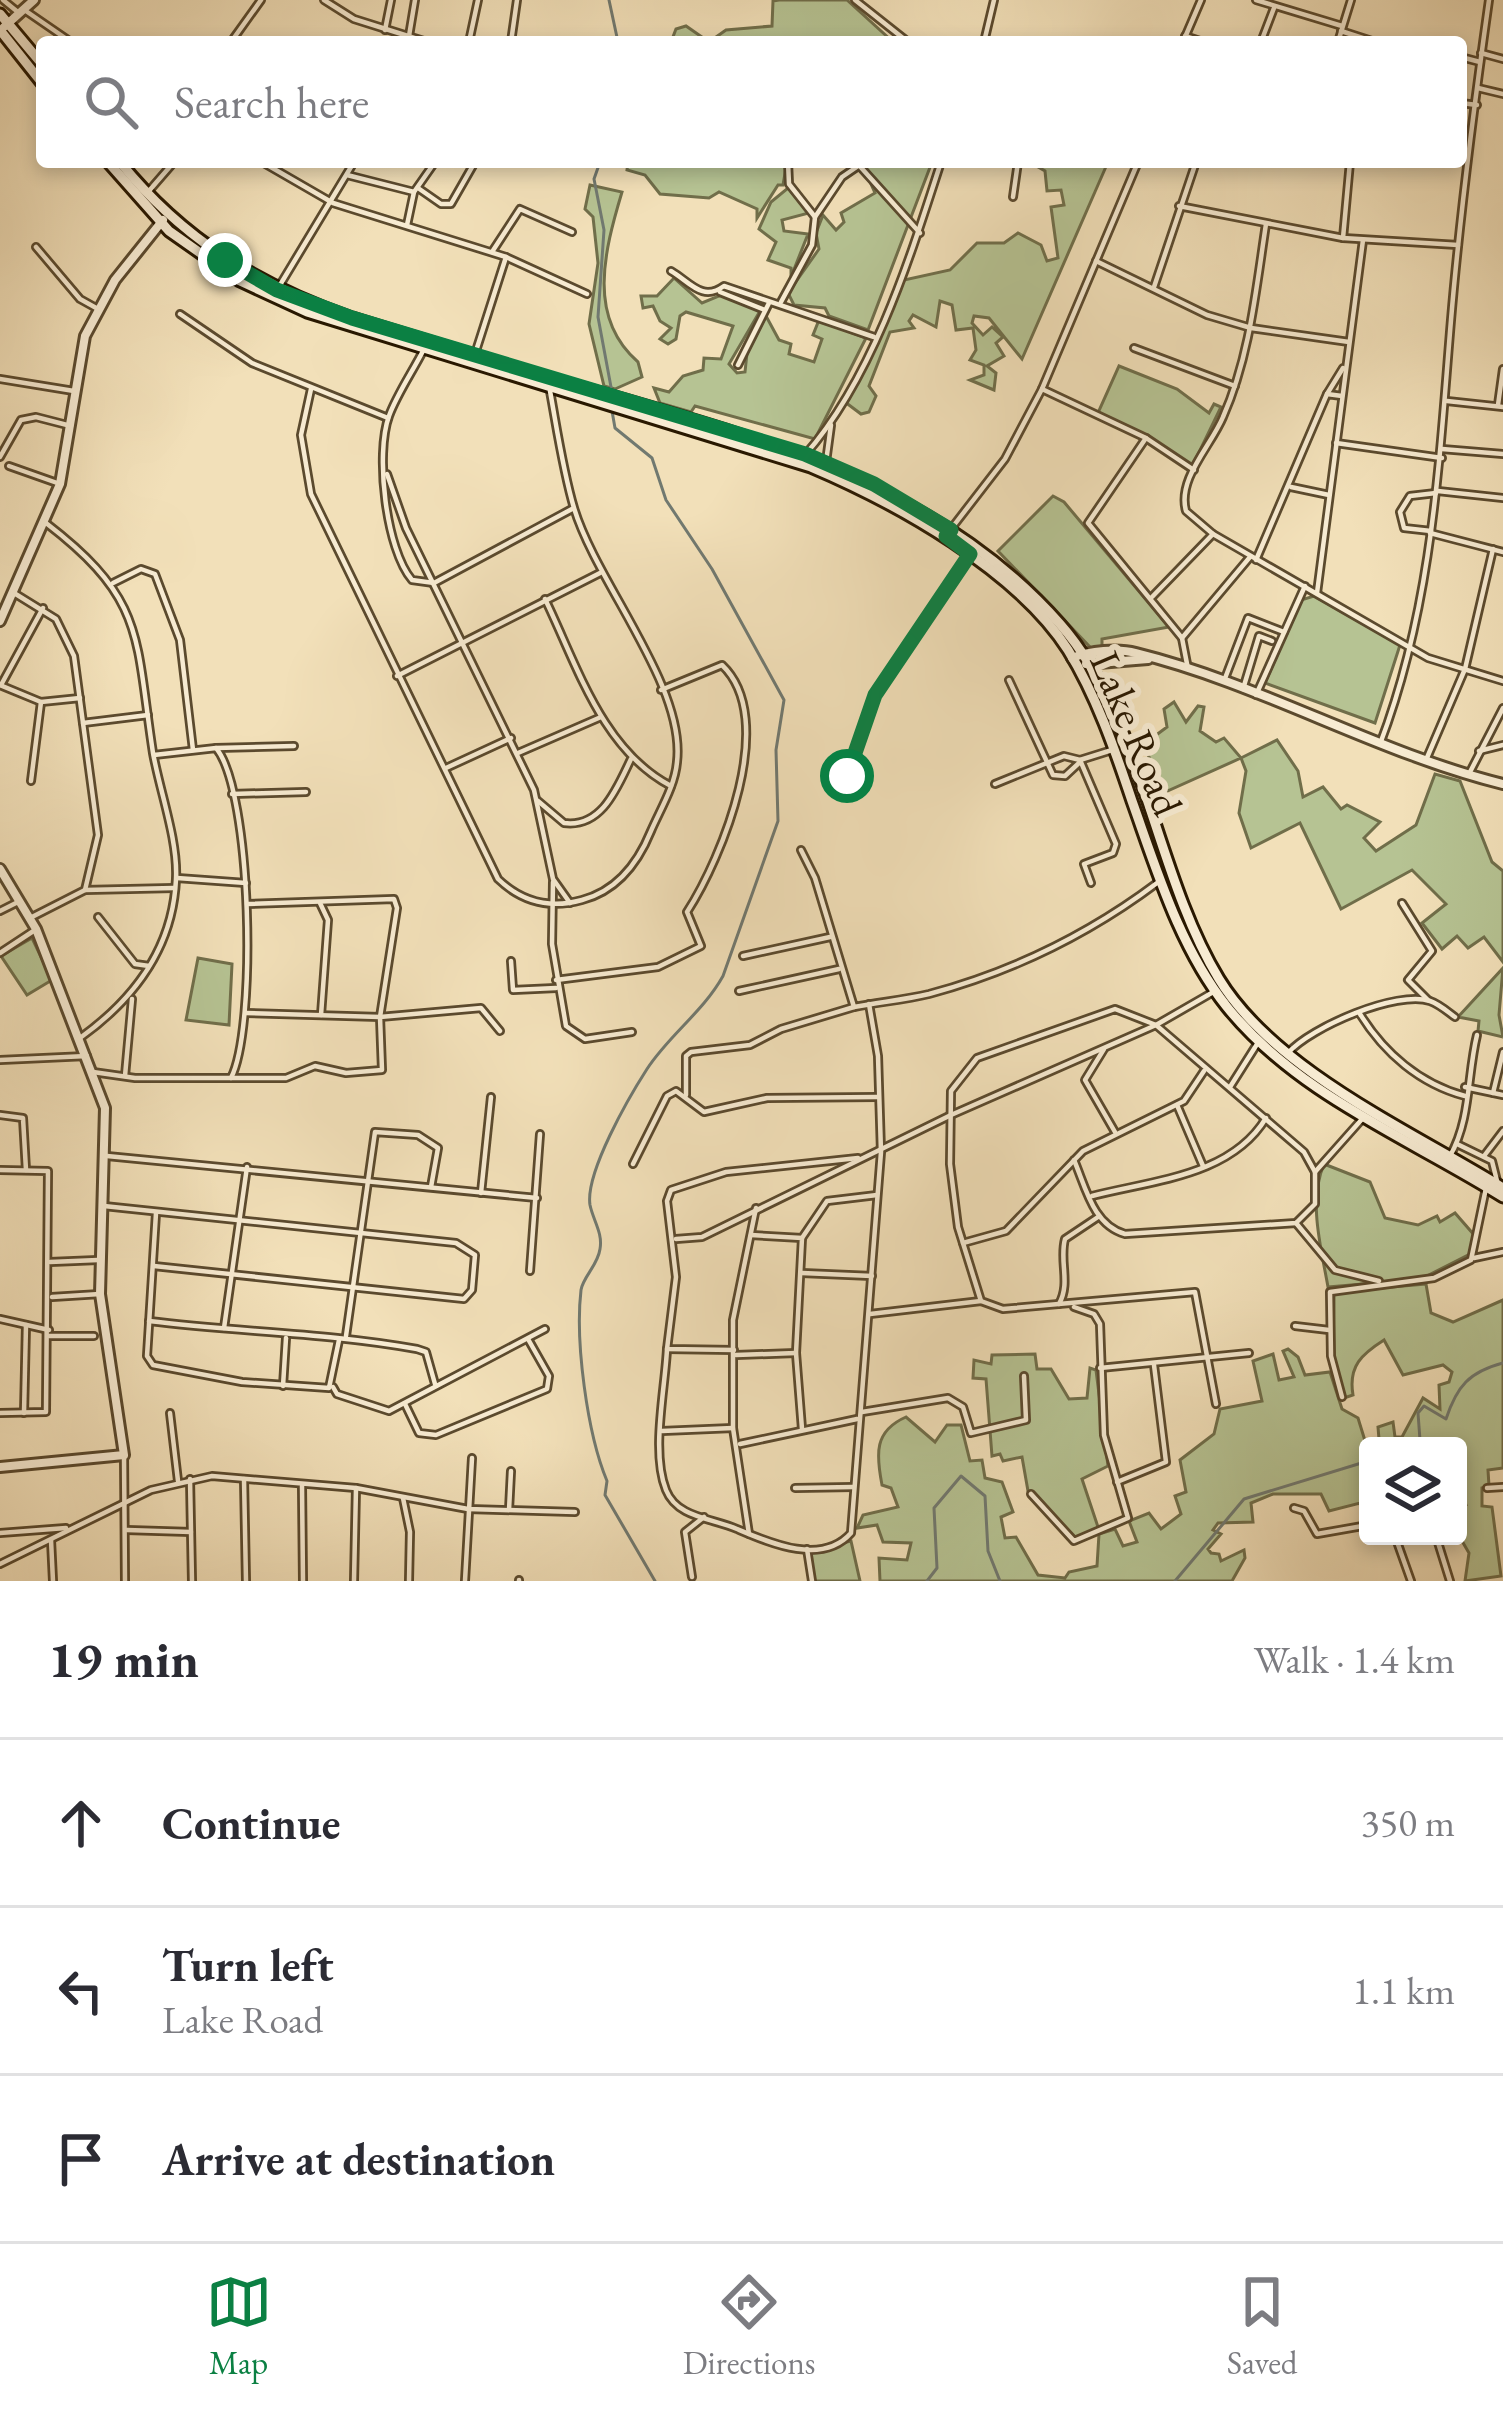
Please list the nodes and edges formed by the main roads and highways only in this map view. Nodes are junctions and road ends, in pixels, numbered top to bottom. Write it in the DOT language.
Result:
graph roads {
  1 [pos="2,26"];
  2 [pos="36,58"];
  3 [pos="36,74"];
  4 [pos="114,168"];
  5 [pos="126,168"];
  6 [pos="164,219"];
  7 [pos="948,533"];
  8 [pos="1080,660"];
  9 [pos="1495,1186"];
  10 [pos="1503,1197"];
  1 -- 2 [label="main road"];
  1 -- 3 [label="main road"];
  4 -- 6 [label="main road, Lake Road"];
  5 -- 6 [label="main road, Lake Road"];
  6 -- 7 [label="main road, Lake Road"];
  6 -- 7 [label="main road, Lake Road"];
  7 -- 8 [label="main road, Lake Road"];
  7 -- 8 [label="main road, Lake Road"];
  8 -- 9 [label="main road, Lake Road"];
  8 -- 9 [label="main road, Lake Road"];
  9 -- 10 [label="main road, Lake Road"];
}
